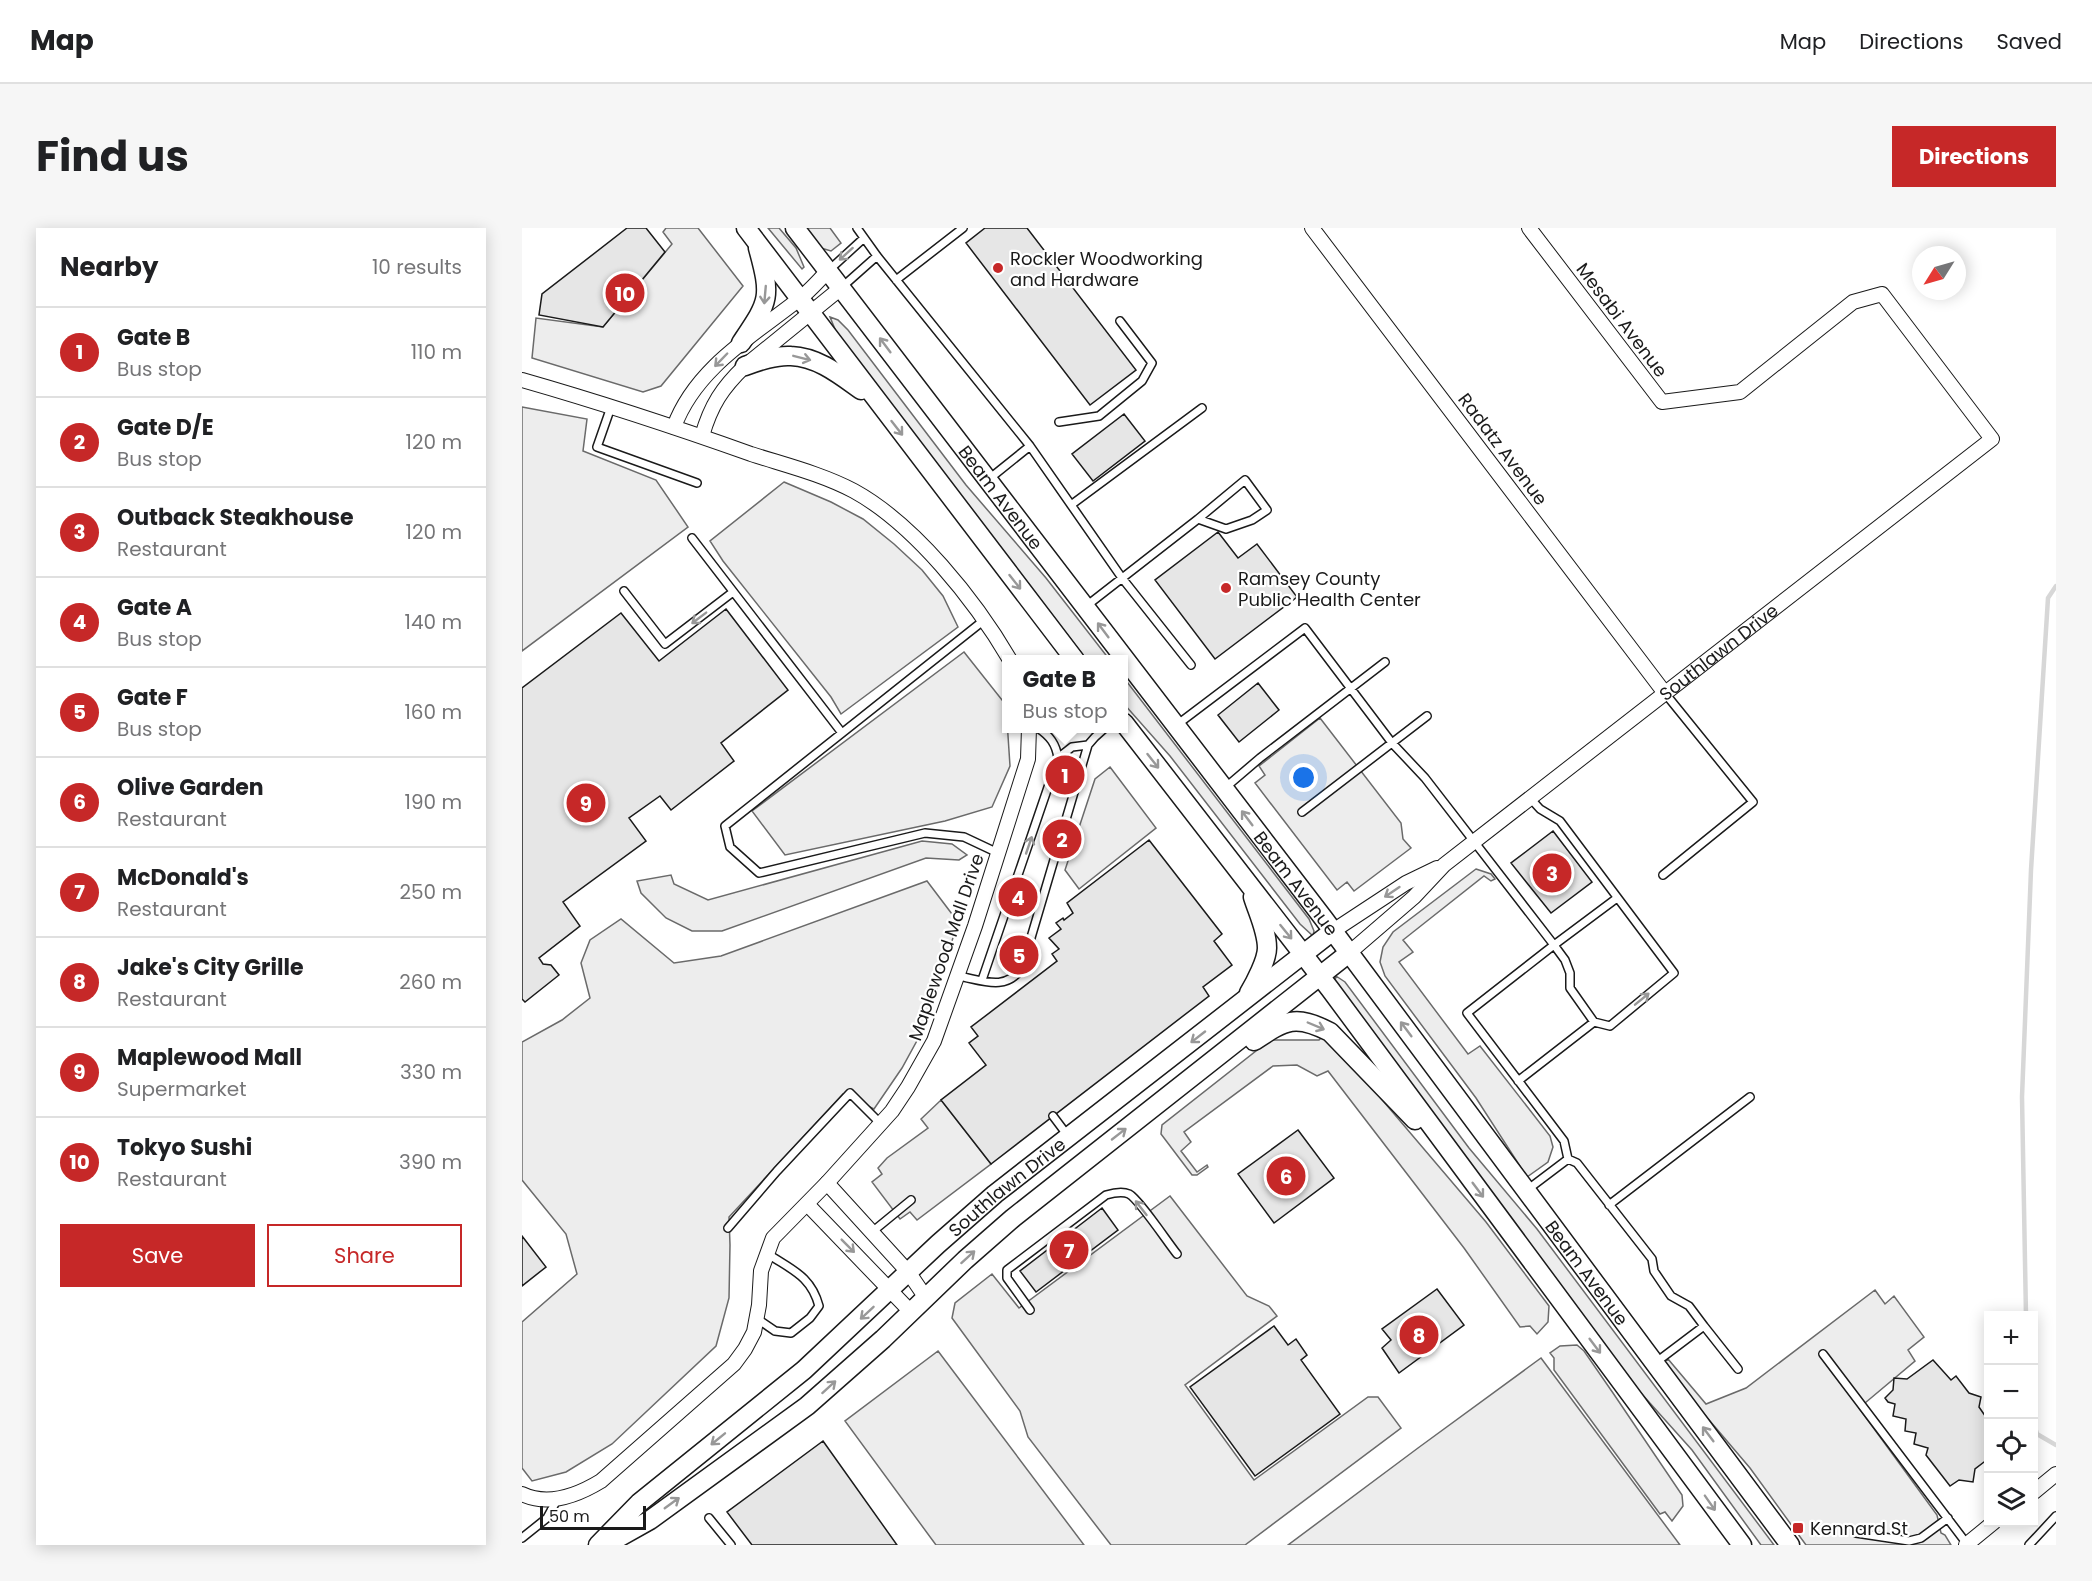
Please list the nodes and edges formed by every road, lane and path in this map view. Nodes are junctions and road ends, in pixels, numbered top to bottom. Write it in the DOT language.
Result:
graph roads {
  1 [pos="795,228"];
  2 [pos="857,228"];
  3 [pos="963,228"];
  4 [pos="1312,228"];
  5 [pos="1529,228"];
  6 [pos="751,234"];
  7 [pos="864,238"];
  8 [pos="877,256"];
  9 [pos="828,271"];
  10 [pos="896,280"];
  11 [pos="841,288"];
  12 [pos="806,306"];
  13 [pos="1120,321"];
  14 [pos="741,344"];
  15 [pos="745,366"];
  16 [pos="522,380"];
  17 [pos="877,402"];
  18 [pos="611,407"];
  19 [pos="1202,408"];
  20 [pos="1059,422"];
  21 [pos="674,427"];
  22 [pos="702,436"];
  23 [pos="1992,439"];
  24 [pos="1030,446"];
  25 [pos="988,480"];
  26 [pos="697,483"];
  27 [pos="1071,505"];
  28 [pos="1198,519"];
  29 [pos="692,538"];
  30 [pos="1122,578"];
  31 [pos="624,591"];
  32 [pos="733,592"];
  33 [pos="1085,607"];
  34 [pos="983,621"];
  35 [pos="1007,655"];
  36 [pos="1071,655"];
  37 [pos="1122,655"];
  38 [pos="1385,662"];
  39 [pos="1128,663"];
  40 [pos="1191,665"];
  41 [pos="1350,688"];
  42 [pos="1664,692"];
  43 [pos="1427,716"];
  44 [pos="1176,726"];
  45 [pos="1128,728"];
  46 [pos="1029,733"];
  47 [pos="1044,733"];
  48 [pos="1100,733"];
  49 [pos="842,734"];
  50 [pos="1392,743"];
  51 [pos="1089,745"];
  52 [pos="1058,758"];
  53 [pos="1224,788"];
  54 [pos="1529,797"];
  55 [pos="1302,812"];
  56 [pos="1474,841"];
  57 [pos="998,853"];
  58 [pos="1444,865"];
  59 [pos="1663,875"];
  60 [pos="1250,887"];
  61 [pos="1617,898"];
  62 [pos="1333,931"];
  63 [pos="1554,945"];
  64 [pos="1349,953"];
  65 [pos="1303,954"];
  66 [pos="1320,975"];
  67 [pos="958,976"];
  68 [pos="982,980"];
  69 [pos="1244,1000"];
  70 [pos="1593,1022"];
  71 [pos="1190,1078"];
  72 [pos="1518,1081"];
  73 [pos="1750,1097"];
  74 [pos="1053,1116"];
  75 [pos="881,1124"];
  76 [pos="1070,1138"];
  77 [pos="1568,1159"];
  78 [pos="1462,1169"];
  79 [pos="827,1183"];
  80 [pos="1526,1191"];
  81 [pos="911,1200"];
  82 [pos="807,1204"];
  83 [pos="1609,1205"];
  84 [pos="728,1228"];
  85 [pos="872,1232"];
  86 [pos="766,1253"];
  87 [pos="1176,1254"];
  88 [pos="909,1273"];
  89 [pos="891,1290"];
  90 [pos="926,1298"];
  91 [pos="1030,1310"];
  92 [pos="911,1312"];
  93 [pos="756,1318"];
  94 [pos="1704,1326"];
  95 [pos="1823,1354"];
  96 [pos="1655,1363"];
  97 [pos="1738,1369"];
  98 [pos="2056,1474"];
  99 [pos="2038,1489"];
  100 [pos="522,1494"];
  101 [pos="558,1498"];
  102 [pos="2056,1516"];
  103 [pos="709,1518"];
  104 [pos="1948,1518"];
  105 [pos="1989,1527"];
  106 [pos="1856,1533"];
  107 [pos="522,1539"];
  108 [pos="1967,1544"];
  109 [pos="598,1545"];
  110 [pos="605,1545"];
  111 [pos="730,1545"];
  112 [pos="1742,1545"];
  113 [pos="1790,1545"];
  114 [pos="2029,1545"];
  1 -- 9 [label="street, Beam Avenue"];
  2 -- 7 [label="lane"];
  3 -- 10 [label="lane"];
  4 -- 42 [label="street, Radatz Avenue"];
  5 -- 23 [label="street, Mesabi Avenue"];
  6 -- 12 [label="street"];
  6 -- 14 [label="street, one-way"];
  7 -- 8 [label="lane"];
  7 -- 9 [label="lane, one-way"];
  8 -- 10 [label="lane"];
  8 -- 11 [label="lane"];
  9 -- 11 [label="street, Beam Avenue"];
  9 -- 12 [label="street"];
  10 -- 24 [label="lane"];
  11 -- 12 [label="street"];
  25 -- 11 [label="street, Beam Avenue, one-way"];
  12 -- 14 [label="street"];
  12 -- 15 [label="street"];
  12 -- 17 [label="street"];
  13 -- 20 [label="lane"];
  14 -- 21 [label="street, one-way"];
  15 -- 17 [label="street, one-way"];
  15 -- 22 [label="street"];
  16 -- 18 [label="street"];
  17 -- 36 [label="street, one-way"];
  18 -- 21 [label="street"];
  18 -- 26 [label="lane"];
  19 -- 27 [label="lane"];
  21 -- 22 [label="street"];
  22 -- 34 [label="street"];
  23 -- 42 [label="street, Southlawn Drive"];
  24 -- 25 [label="lane"];
  24 -- 27 [label="lane"];
  25 -- 33 [label="street, Beam Avenue"];
  27 -- 30 [label="lane"];
  28 -- 28 [label="lane"];
  28 -- 30 [label="lane"];
  29 -- 32 [label="lane"];
  30 -- 33 [label="lane"];
  30 -- 40 [label="lane"];
  32 -- 31 [label="lane, one-way"];
  32 -- 49 [label="lane"];
  37 -- 33 [label="street, Beam Avenue, one-way"];
  34 -- 35 [label="street"];
  34 -- 49 [label="lane"];
  38 -- 41 [label="lane"];
  44 -- 39 [label="street, Beam Avenue, one-way"];
  41 -- 44 [label="lane"];
  41 -- 50 [label="lane"];
  41 -- 53 [label="lane"];
  42 -- 54 [label="street, Southlawn Drive"];
  42 -- 59 [label="lane"];
  43 -- 50 [label="lane"];
  44 -- 53 [label="street, Beam Avenue"];
  45 -- 60 [label="street, Beam Avenue, one-way"];
  46 -- 57 [label="street, Maplewood Mall Drive"];
  47 -- 52 [label="lane"];
  48 -- 51 [label="lane"];
  49 -- 57 [label="lane"];
  50 -- 55 [label="lane"];
  50 -- 56 [label="lane"];
  51 -- 52 [label="lane"];
  51 -- 68 [label="lane"];
  68 -- 52 [label="lane, one-way"];
  62 -- 53 [label="street, Beam Avenue, one-way"];
  54 -- 56 [label="street, Southlawn Drive"];
  54 -- 61 [label="lane"];
  56 -- 58 [label="street, Southlawn Drive"];
  56 -- 63 [label="lane"];
  57 -- 67 [label="street, Maplewood Mall Drive"];
  58 -- 62 [label="street, Southlawn Drive, one-way"];
  58 -- 64 [label="street, Southlawn Drive"];
  60 -- 65 [label="street, Beam Avenue, one-way"];
  60 -- 69 [label="street"];
  61 -- 63 [label="lane"];
  70 -- 61 [label="lane, one-way"];
  62 -- 64 [label="street, Beam Avenue"];
  62 -- 65 [label="street, Southlawn Drive"];
  63 -- 70 [label="lane"];
  63 -- 72 [label="lane"];
  64 -- 66 [label="street, Southlawn Drive"];
  80 -- 64 [label="street, Beam Avenue, one-way"];
  65 -- 66 [label="street, Beam Avenue"];
  65 -- 69 [label="street, Southlawn Drive"];
  66 -- 71 [label="street, Southlawn Drive"];
  66 -- 78 [label="street, Beam Avenue"];
  67 -- 68 [label="lane"];
  67 -- 75 [label="street, Maplewood Mall Drive"];
  69 -- 76 [label="street, Southlawn Drive, one-way"];
  70 -- 72 [label="lane"];
  71 -- 78 [label="street, one-way"];
  90 -- 71 [label="street, Southlawn Drive, one-way"];
  72 -- 77 [label="lane"];
  73 -- 83 [label="lane"];
  74 -- 76 [label="lane"];
  75 -- 79 [label="street, Maplewood Mall Drive"];
  75 -- 84 [label="lane"];
  76 -- 88 [label="street, Southlawn Drive"];
  77 -- 80 [label="lane"];
  77 -- 83 [label="lane"];
  78 -- 112 [label="street, Beam Avenue, one-way"];
  79 -- 82 [label="street, Maplewood Mall Drive"];
  79 -- 85 [label="street"];
  80 -- 96 [label="street, Beam Avenue"];
  81 -- 85 [label="lane"];
  82 -- 86 [label="street, Maplewood Mall Drive"];
  82 -- 89 [label="street, one-way"];
  83 -- 94 [label="lane"];
  85 -- 88 [label="street"];
  86 -- 93 [label="street, Maplewood Mall Drive"];
  86 -- 93 [label="lane"];
  87 -- 91 [label="lane, one-way"];
  88 -- 89 [label="street, Southlawn Drive"];
  88 -- 90 [label="street"];
  89 -- 92 [label="street"];
  89 -- 109 [label="street, Southlawn Drive, one-way"];
  90 -- 92 [label="street, Southlawn Drive"];
  110 -- 92 [label="street, Southlawn Drive, one-way"];
  93 -- 101 [label="street, Maplewood Mall Drive"];
  94 -- 96 [label="lane"];
  94 -- 97 [label="lane"];
  95 -- 104 [label="lane"];
  113 -- 96 [label="street, Beam Avenue, one-way"];
  98 -- 99 [label="street"];
  100 -- 101 [label="street, Maplewood Mall Drive"];
  101 -- 107 [label="lane"];
  102 -- 114 [label="lane"];
  103 -- 111 [label="lane"];
  104 -- 106 [label="lane"];
  104 -- 108 [label="lane"];
  105 -- 108 [label="street"];
}
